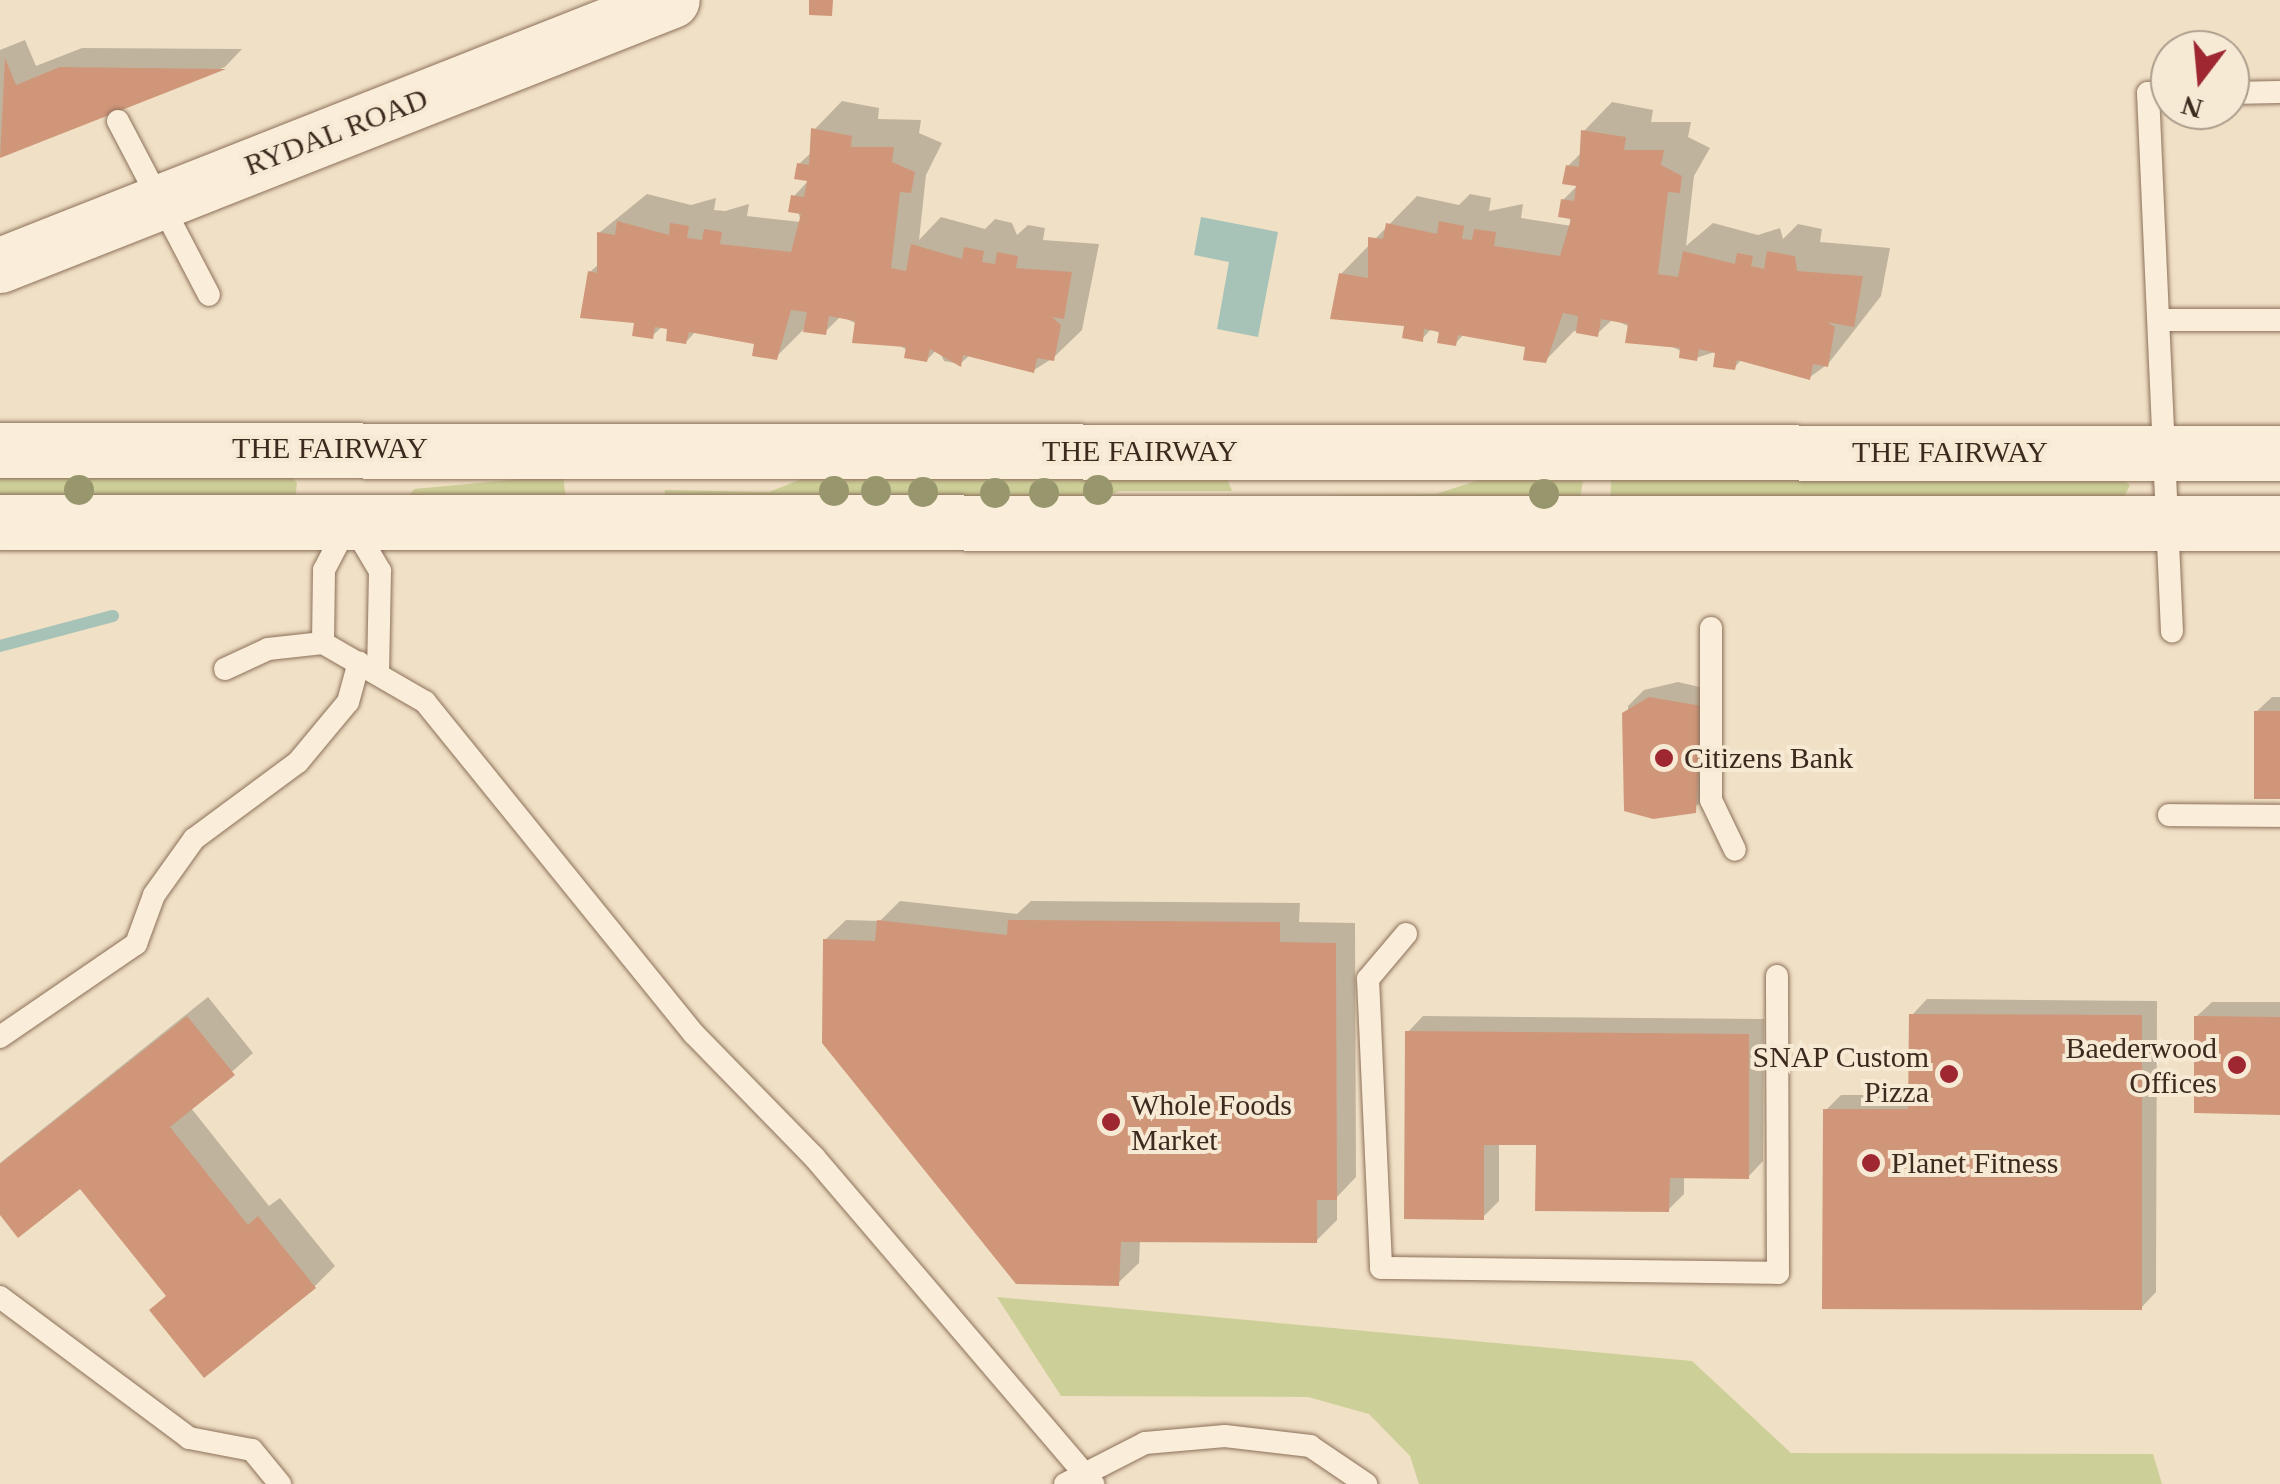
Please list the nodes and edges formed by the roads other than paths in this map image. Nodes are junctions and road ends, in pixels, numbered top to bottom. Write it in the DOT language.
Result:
graph roads {
  1 [pos="672,0"];
  2 [pos="2280,92"];
  3 [pos="2150,93"];
  4 [pos="2250,93"];
  5 [pos="118,121"];
  6 [pos="2150,128"];
  7 [pos="2150,130"];
  8 [pos="156,203"];
  9 [pos="0,265"];
  10 [pos="209,296"];
  11 [pos="2161,320"];
  12 [pos="2280,320"];
  13 [pos="350,448"];
  14 [pos="0,450"];
  15 [pos="2168,453"];
  16 [pos="2280,453"];
  17 [pos="350,520"];
  18 [pos="0,522"];
  19 [pos="2170,522"];
  20 [pos="2280,523"];
  21 [pos="1711,628"];
  22 [pos="2172,631"];
  23 [pos="323,642"];
  24 [pos="368,667"];
  25 [pos="225,669"];
  26 [pos="2170,815"];
  27 [pos="2280,816"];
  28 [pos="1735,850"];
  29 [pos="1406,934"];
  30 [pos="1777,976"];
  31 [pos="0,1038"];
  32 [pos="0,1297"];
  33 [pos="1080,1480"];
  34 [pos="280,1484"];
  35 [pos="1366,1484"];
  1 -- 8 [label="main road, RYDAL ROAD"];
  2 -- 4 [label="lane"];
  3 -- 6 [label="lane"];
  5 -- 8 [label="lane"];
  7 -- 11 [label="lane"];
  8 -- 9 [label="main road, RYDAL ROAD"];
  8 -- 10 [label="lane"];
  11 -- 12 [label="lane"];
  11 -- 15 [label="lane"];
  13 -- 14 [label="main road, THE FAIRWAY"];
  13 -- 15 [label="main road, THE FAIRWAY"];
  13 -- 17 [label="main road"];
  15 -- 16 [label="main road, THE FAIRWAY"];
  15 -- 19 [label="lane"];
  17 -- 18 [label="main road"];
  17 -- 19 [label="main road"];
  17 -- 23 [label="lane"];
  17 -- 24 [label="lane"];
  19 -- 20 [label="main road"];
  19 -- 22 [label="lane"];
  21 -- 28 [label="lane"];
  23 -- 24 [label="lane"];
  23 -- 25 [label="lane"];
  24 -- 31 [label="lane"];
  24 -- 33 [label="lane"];
  26 -- 27 [label="lane"];
  29 -- 30 [label="lane"];
  32 -- 34 [label="lane"];
  33 -- 35 [label="lane"];
}
